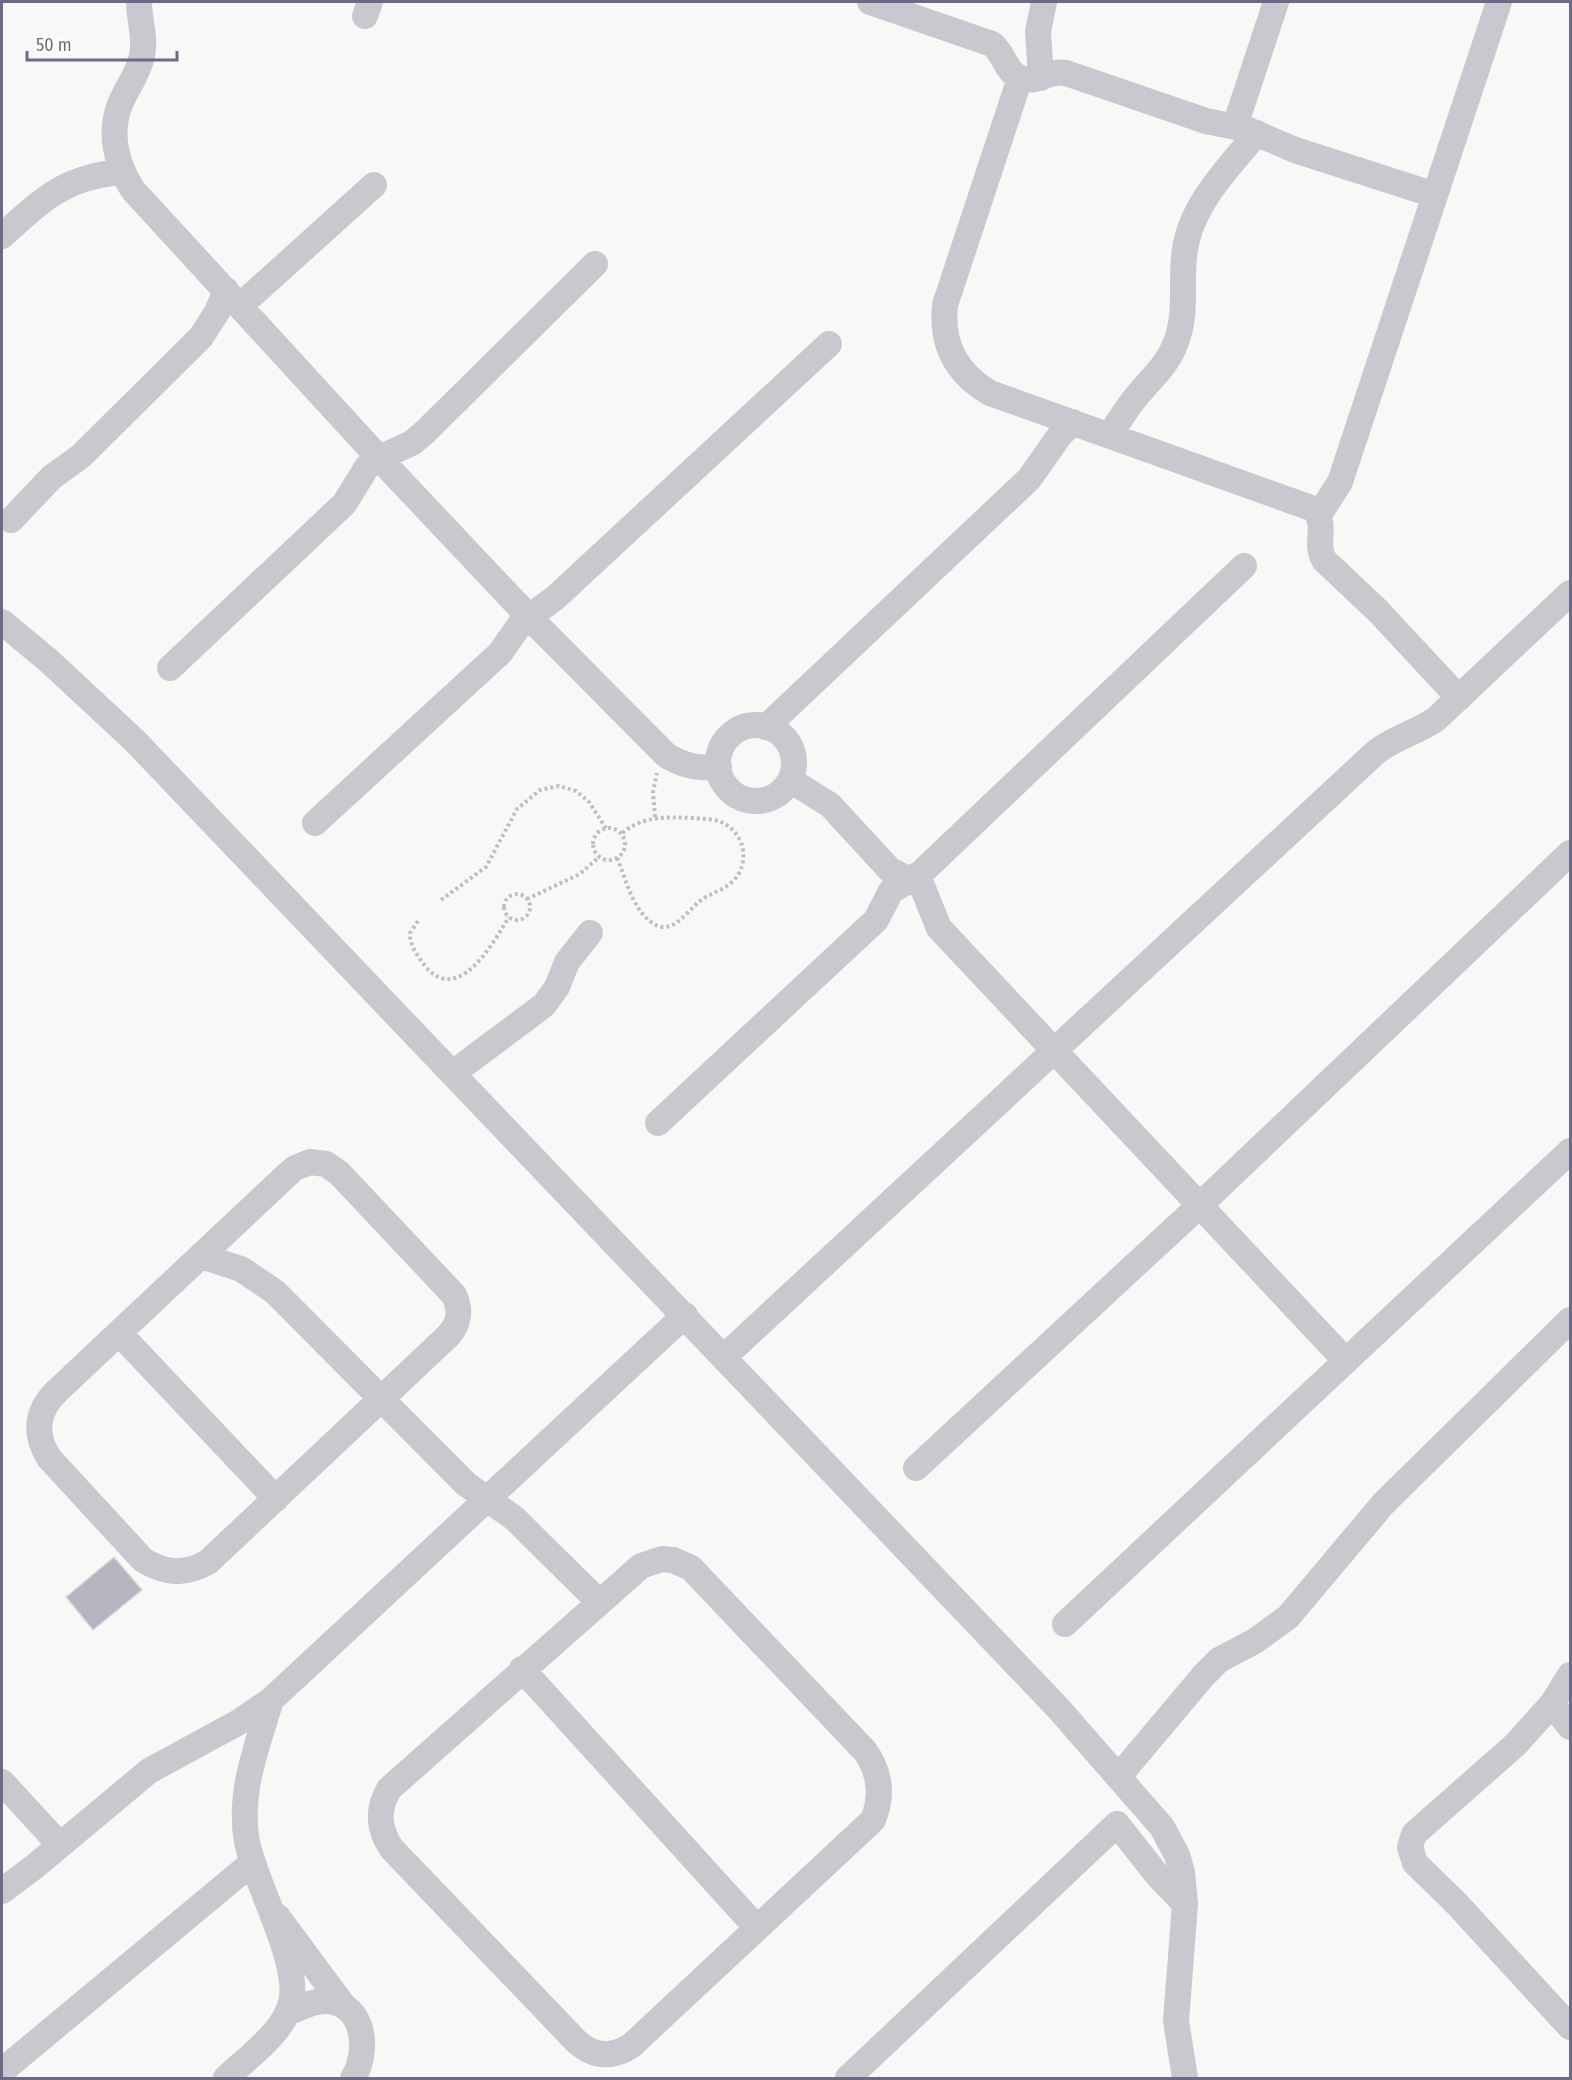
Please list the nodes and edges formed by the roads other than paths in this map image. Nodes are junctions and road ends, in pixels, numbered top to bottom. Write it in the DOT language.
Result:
graph roads {
  1 [pos="139,2"];
  2 [pos="870,2"];
  3 [pos="1044,2"];
  4 [pos="1276,2"];
  5 [pos="1499,2"];
  6 [pos="1031,78"];
  7 [pos="1246,129"];
  8 [pos="123,172"];
  9 [pos="374,184"];
  10 [pos="1435,195"];
  11 [pos="2,236"];
  12 [pos="595,264"];
  13 [pos="233,298"];
  14 [pos="830,344"];
  15 [pos="1073,422"];
  16 [pos="1110,435"];
  17 [pos="379,458"];
  18 [pos="1319,515"];
  19 [pos="11,520"];
  20 [pos="1244,566"];
  21 [pos="1570,593"];
  22 [pos="529,617"];
  23 [pos="2,622"];
  24 [pos="170,668"];
  25 [pos="1459,698"];
  26 [pos="766,727"];
  27 [pos="719,767"];
  28 [pos="790,780"];
  29 [pos="315,823"];
  30 [pos="1570,853"];
  31 [pos="911,881"];
  32 [pos="590,933"];
  33 [pos="1053,1051"];
  34 [pos="453,1073"];
  35 [pos="658,1123"];
  36 [pos="1570,1151"];
  37 [pos="1200,1205"];
  38 [pos="201,1256"];
  39 [pos="685,1315"];
  40 [pos="1570,1320"];
  41 [pos="119,1333"];
  42 [pos="724,1357"];
  43 [pos="1346,1361"];
  44 [pos="382,1399"];
  45 [pos="916,1468"];
  46 [pos="276,1499"];
  47 [pos="487,1500"];
  48 [pos="599,1602"];
  49 [pos="1065,1624"];
  50 [pos="522,1669"];
  51 [pos="1570,1675"];
  52 [pos="271,1700"];
  53 [pos="1552,1704"];
  54 [pos="1570,1727"];
  55 [pos="1119,1776"];
  56 [pos="2,1782"];
  57 [pos="1166,1833"];
  58 [pos="60,1845"];
  59 [pos="1136,1849"];
  60 [pos="252,1863"];
  61 [pos="2,1891"];
  62 [pos="266,1902"];
  63 [pos="1185,1904"];
  64 [pos="757,1928"];
  65 [pos="343,2005"];
  66 [pos="288,2013"];
  67 [pos="1570,2027"];
  68 [pos="2,2071"];
  69 [pos="226,2079"];
  70 [pos="353,2079"];
  71 [pos="848,2079"];
  72 [pos="1185,2079"];
  1 -- 8 [label="street"];
  2 -- 6 [label="street"];
  3 -- 6 [label="street"];
  4 -- 7 [label="street"];
  5 -- 10 [label="street"];
  6 -- 7 [label="street"];
  6 -- 15 [label="street"];
  7 -- 10 [label="street"];
  7 -- 16 [label="street"];
  8 -- 11 [label="street"];
  8 -- 13 [label="street"];
  9 -- 13 [label="street"];
  10 -- 18 [label="street"];
  12 -- 17 [label="street"];
  13 -- 17 [label="street"];
  13 -- 19 [label="street"];
  14 -- 22 [label="street"];
  15 -- 16 [label="street"];
  15 -- 26 [label="street"];
  16 -- 18 [label="street"];
  17 -- 22 [label="street"];
  17 -- 24 [label="street"];
  18 -- 25 [label="street"];
  20 -- 31 [label="street"];
  21 -- 25 [label="street"];
  22 -- 27 [label="street"];
  22 -- 29 [label="street"];
  23 -- 34 [label="street"];
  25 -- 33 [label="street"];
  26 -- 27 [label="street"];
  26 -- 28 [label="street"];
  27 -- 28 [label="street"];
  28 -- 31 [label="street"];
  30 -- 37 [label="street"];
  31 -- 33 [label="street"];
  31 -- 35 [label="street"];
  32 -- 34 [label="street"];
  33 -- 37 [label="street"];
  33 -- 42 [label="street"];
  34 -- 39 [label="street"];
  36 -- 43 [label="street"];
  37 -- 43 [label="street"];
  37 -- 45 [label="street"];
  38 -- 41 [label="street"];
  38 -- 44 [label="street"];
  38 -- 44 [label="street"];
  39 -- 42 [label="street"];
  39 -- 47 [label="street"];
  40 -- 55 [label="street"];
  41 -- 46 [label="street"];
  41 -- 46 [label="street"];
  42 -- 55 [label="street"];
  43 -- 49 [label="street"];
  44 -- 46 [label="street"];
  44 -- 47 [label="street"];
  47 -- 48 [label="street"];
  47 -- 52 [label="street"];
  48 -- 50 [label="street"];
  48 -- 64 [label="street"];
  50 -- 64 [label="street"];
  50 -- 64 [label="street"];
  51 -- 53 [label="street"];
  52 -- 58 [label="street"];
  52 -- 60 [label="street"];
  53 -- 54 [label="street"];
  53 -- 67 [label="street"];
  55 -- 57 [label="street"];
  56 -- 58 [label="street"];
  57 -- 59 [label="street"];
  57 -- 63 [label="street"];
  58 -- 61 [label="street"];
  59 -- 63 [label="street"];
  59 -- 71 [label="street"];
  60 -- 62 [label="street"];
  60 -- 68 [label="street"];
  62 -- 65 [label="street"];
  62 -- 66 [label="street"];
  63 -- 72 [label="street"];
  65 -- 66 [label="street"];
  65 -- 70 [label="street"];
  66 -- 69 [label="street"];
}
